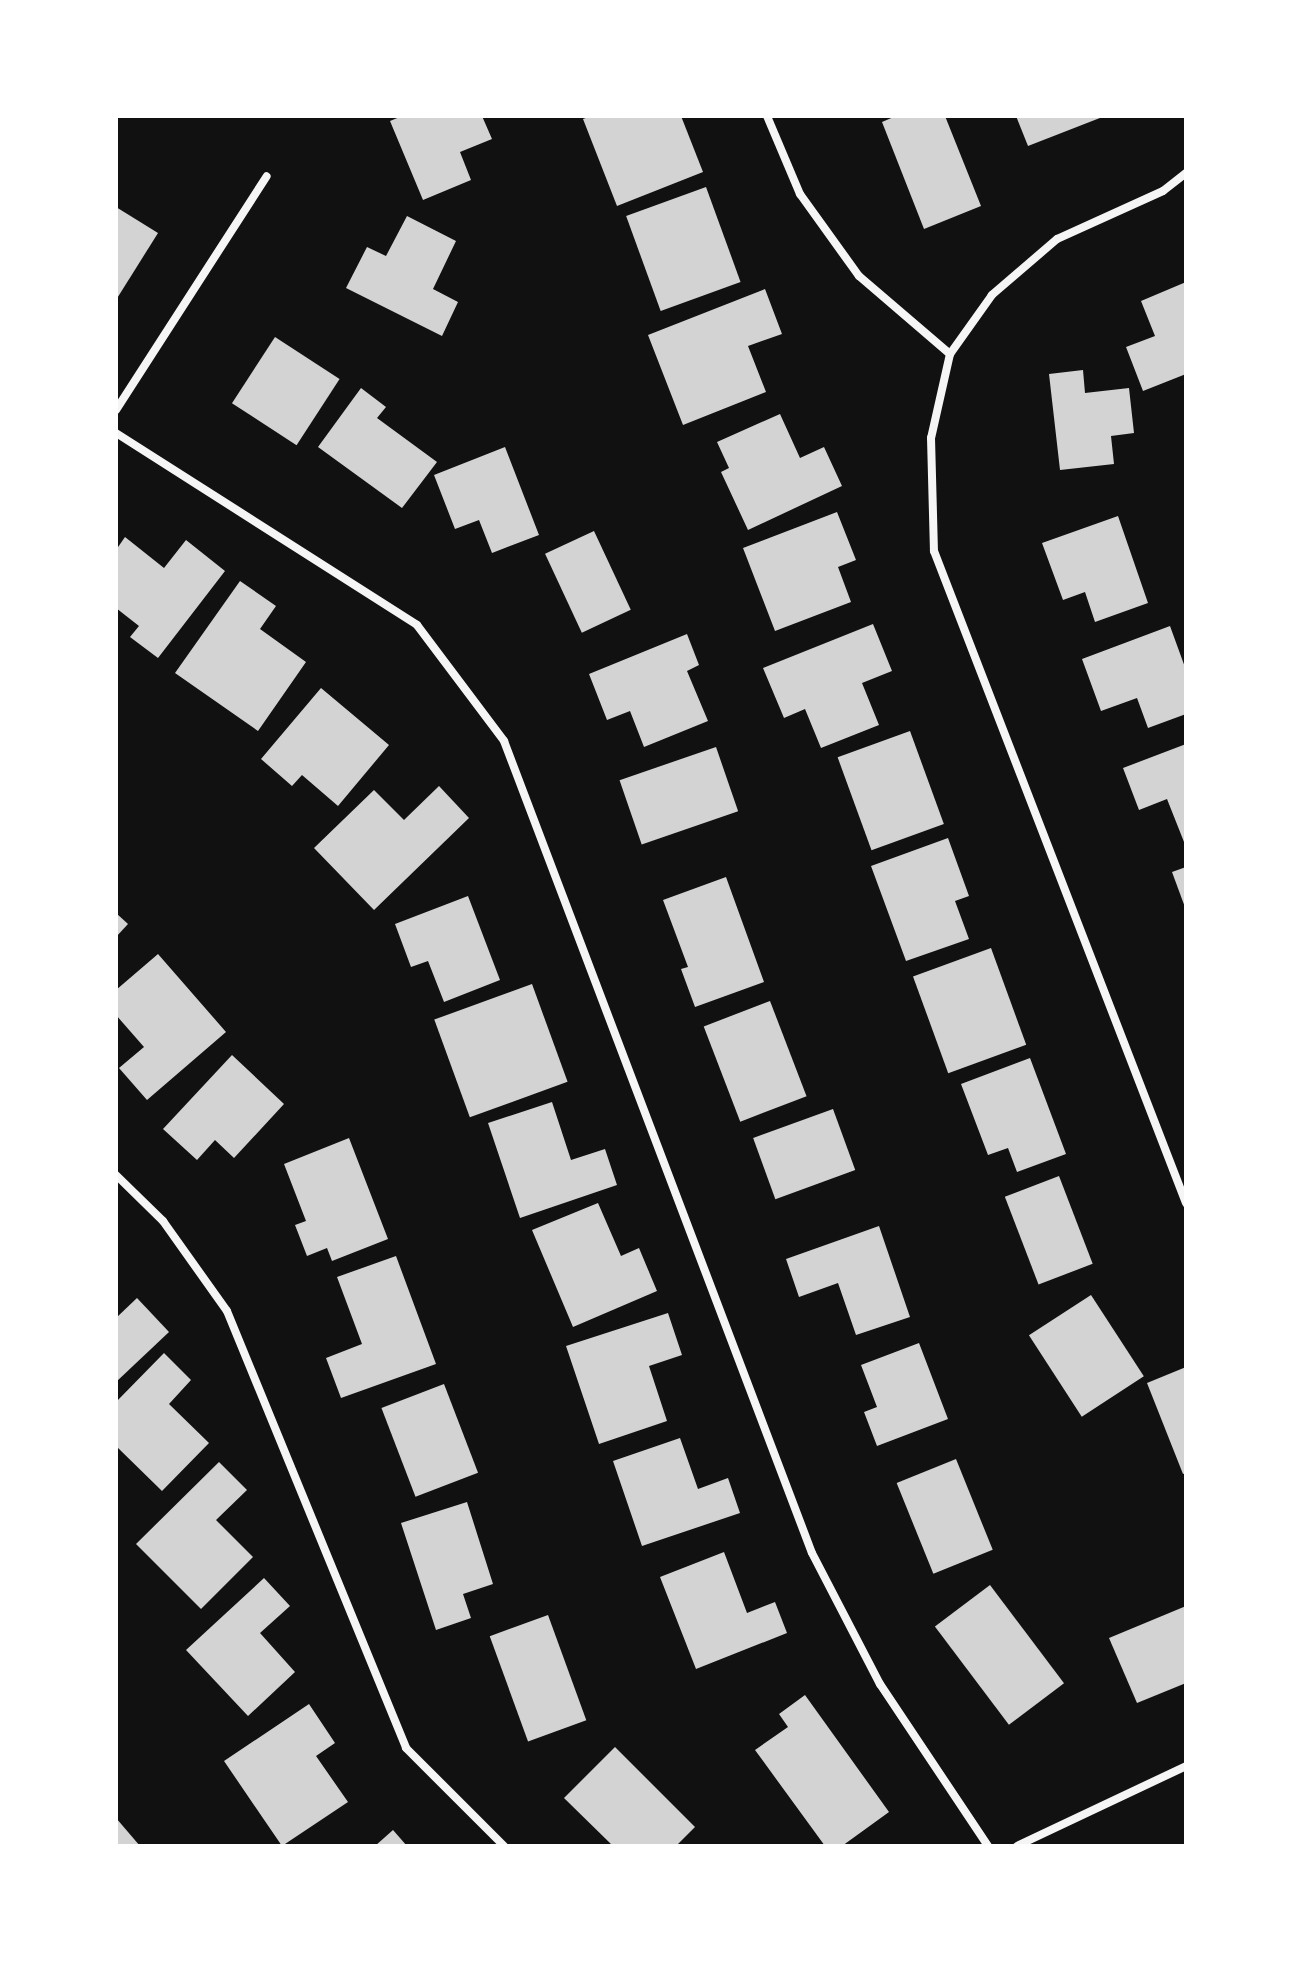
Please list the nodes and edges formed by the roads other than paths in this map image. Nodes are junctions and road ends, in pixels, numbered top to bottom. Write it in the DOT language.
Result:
graph roads {
  1 [pos="767,116"];
  2 [pos="1186,173"];
  3 [pos="267,176"];
  4 [pos="950,354"];
  5 [pos="116,410"];
  6 [pos="116,433"];
  7 [pos="116,1175"];
  8 [pos="1186,1203"];
  9 [pos="1186,1766"];
  10 [pos="504,1846"];
  11 [pos="988,1846"];
  12 [pos="1017,1846"];
  1 -- 4 [label="street"];
  2 -- 4 [label="street"];
  3 -- 5 [label="street"];
  4 -- 8 [label="street"];
  6 -- 11 [label="street"];
  7 -- 10 [label="street"];
  9 -- 12 [label="street"];
}
